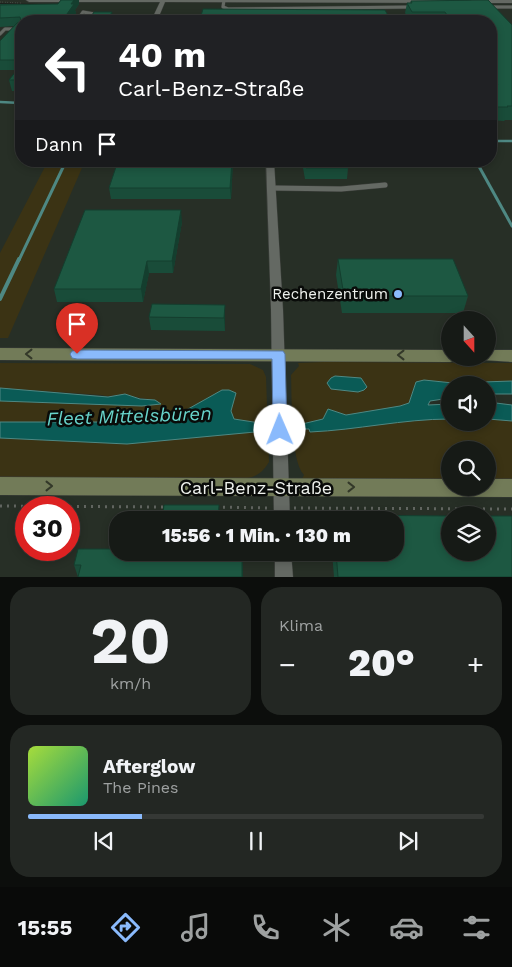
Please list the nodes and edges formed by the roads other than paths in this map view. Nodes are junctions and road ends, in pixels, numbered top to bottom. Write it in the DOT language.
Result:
graph roads {
  1 [pos="29,0"];
  2 [pos="163,0"];
  3 [pos="224,0"];
  4 [pos="334,0"];
  5 [pos="456,1"];
  6 [pos="466,1"];
  7 [pos="512,1"];
  8 [pos="348,7"];
  9 [pos="414,7"];
  10 [pos="483,7"];
  11 [pos="512,7"];
  12 [pos="353,12"];
  13 [pos="81,15"];
  14 [pos="100,15"];
  15 [pos="157,15"];
  16 [pos="0,29"];
  17 [pos="5,29"];
  18 [pos="15,29"];
  19 [pos="0,34"];
  20 [pos="270,167"];
  21 [pos="385,185"];
  22 [pos="272,188"];
  23 [pos="0,354"];
  24 [pos="278,354"];
  25 [pos="441,356"];
  26 [pos="496,356"];
  27 [pos="512,356"];
  28 [pos="0,486"];
  29 [pos="281,487"];
  30 [pos="512,488"];
  31 [pos="282,511"];
  32 [pos="283,561"];
  33 [pos="284,577"];
  1 -- 2 [label="street"];
  2 -- 3 [label="street"];
  2 -- 15 [label="street"];
  3 -- 4 [label="street"];
  3 -- 8 [label="lane"];
  4 -- 5 [label="street"];
  4 -- 8 [label="lane"];
  6 -- 7 [label="street"];
  8 -- 9 [label="lane"];
  8 -- 12 [label="lane"];
  10 -- 11 [label="lane"];
  13 -- 14 [label="lane"];
  16 -- 17 [label="lane"];
  17 -- 18 [label="lane"];
  17 -- 19 [label="lane"];
  20 -- 22 [label="street"];
  21 -- 22 [label="lane"];
  22 -- 24 [label="street"];
  24 -- 23 [label="street, one-way"];
  25 -- 24 [label="street, one-way"];
  24 -- 29 [label="street"];
  26 -- 27 [label="street"];
  28 -- 29 [label="street, Carl-Benz-Straße, one-way"];
  29 -- 30 [label="street, Carl-Benz-Straße, one-way"];
  29 -- 31 [label="street"];
  32 -- 33 [label="street"];
}
